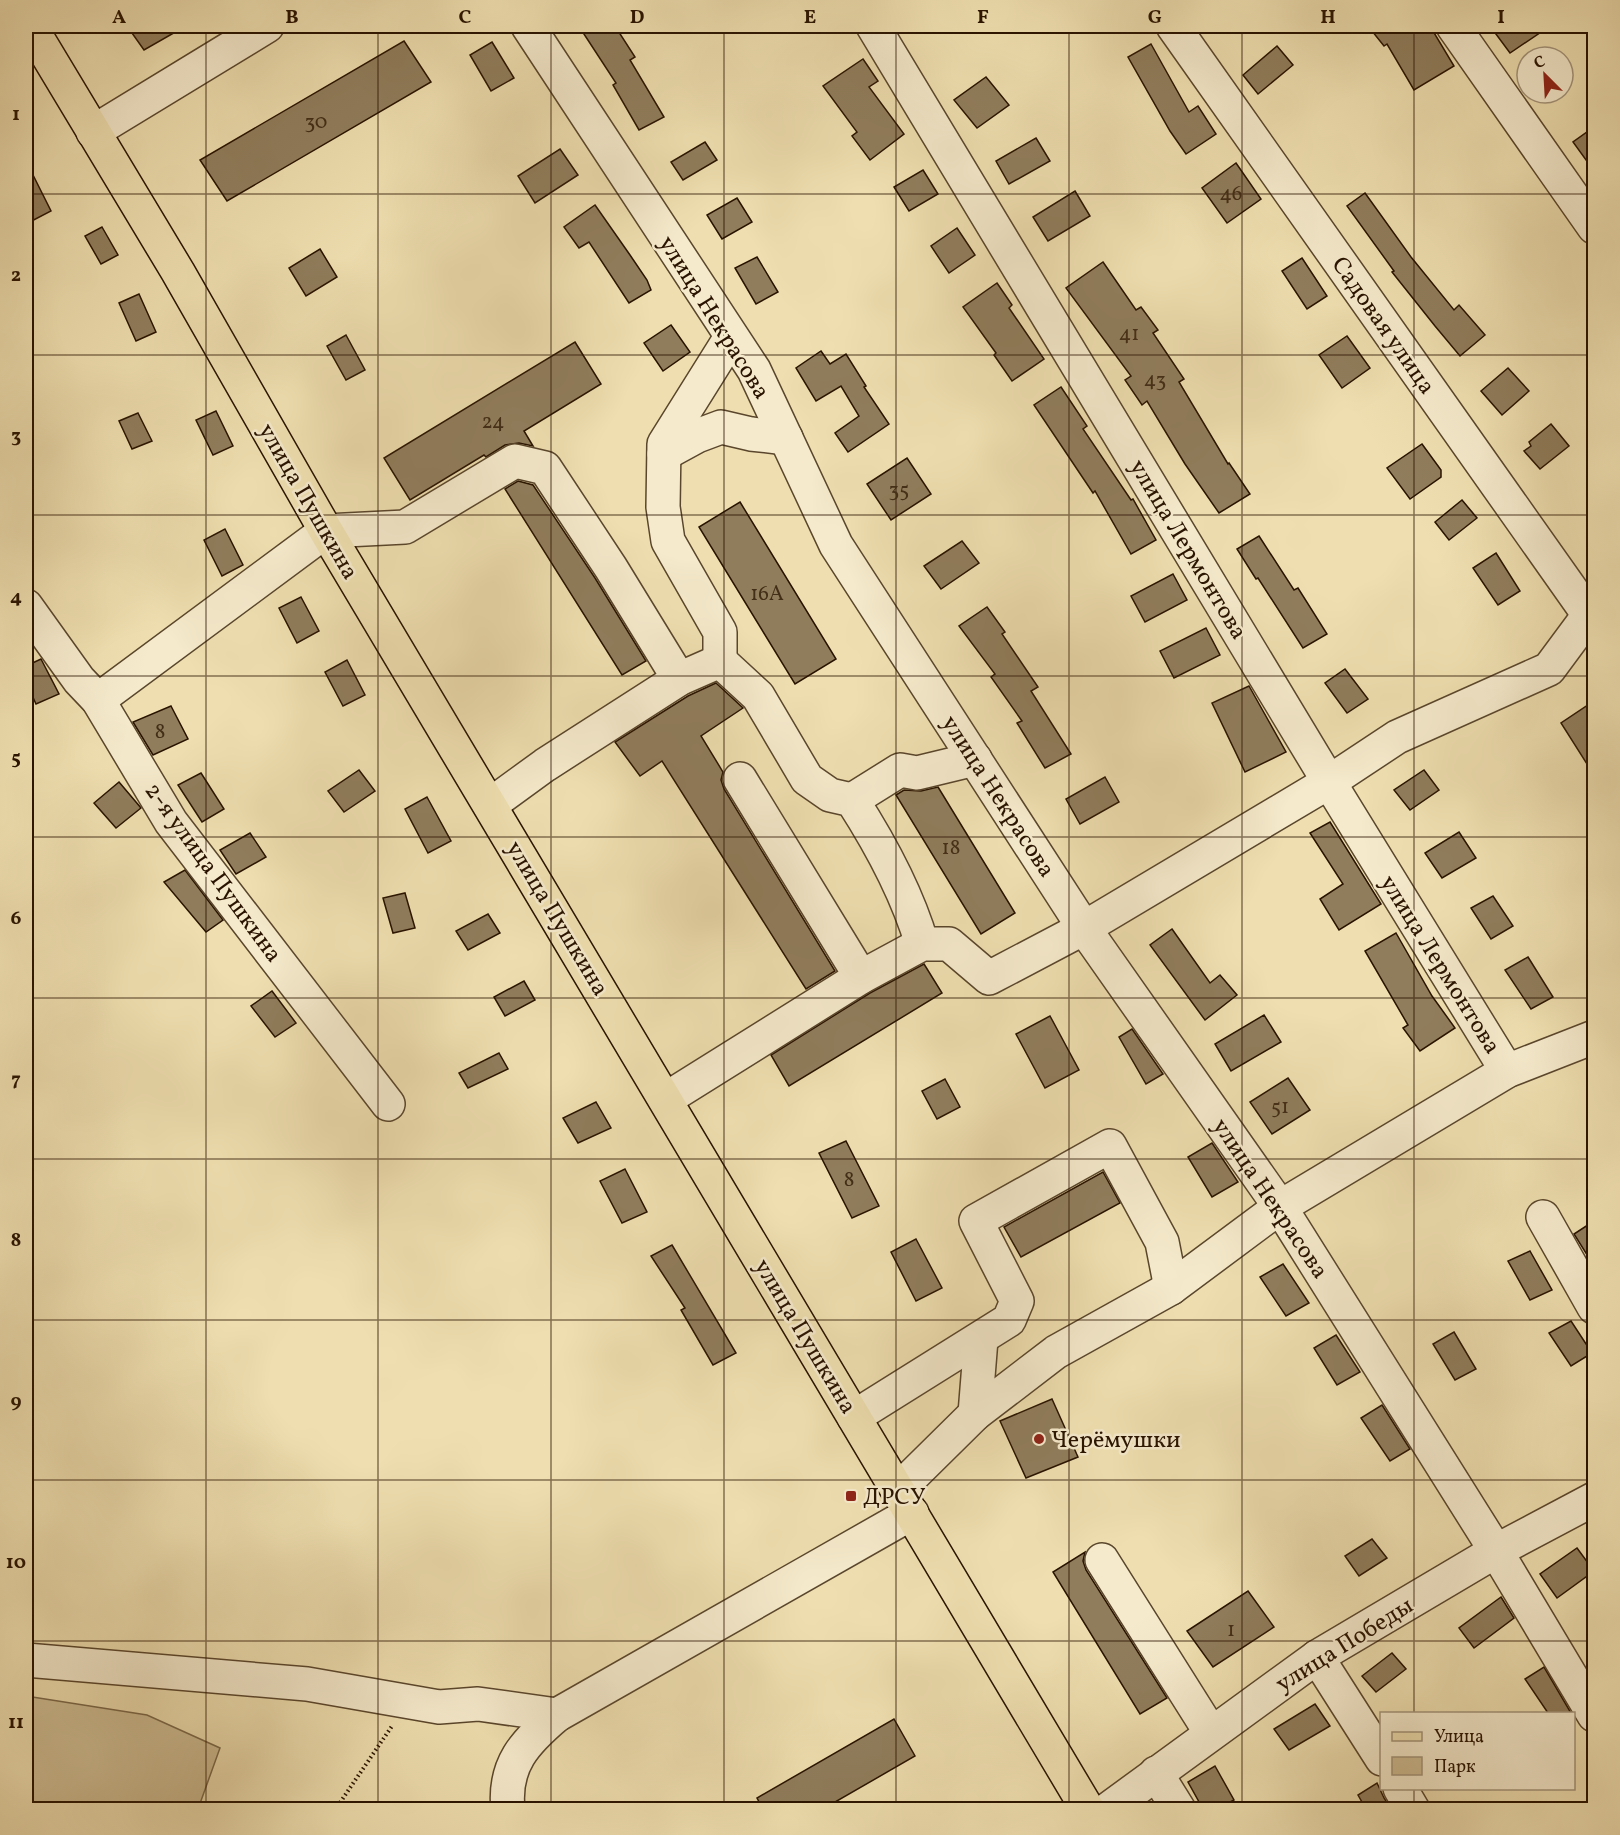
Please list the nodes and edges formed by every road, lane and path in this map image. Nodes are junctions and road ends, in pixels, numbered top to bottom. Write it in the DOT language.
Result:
graph roads {
  1 [pos="30,26"];
  2 [pos="267,26"];
  3 [pos="528,26"];
  4 [pos="1173,26"];
  5 [pos="1453,26"];
  6 [pos="878,27"];
  7 [pos="93,132"];
  8 [pos="1594,227"];
  9 [pos="731,337"];
  10 [pos="786,438"];
  11 [pos="664,454"];
  12 [pos="326,531"];
  13 [pos="26,606"];
  14 [pos="1593,617"];
  15 [pos="720,661"];
  16 [pos="679,679"];
  17 [pos="98,700"];
  18 [pos="975,759"];
  19 [pos="740,779"];
  20 [pos="1329,782"];
  21 [pos="852,800"];
  22 [pos="490,805"];
  23 [pos="1084,928"];
  24 [pos="922,944"];
  25 [pos="861,977"];
  26 [pos="1594,1037"];
  27 [pos="1507,1071"];
  28 [pos="666,1100"];
  29 [pos="388,1104"];
  30 [pos="1281,1208"];
  31 [pos="1543,1217"];
  32 [pos="1171,1288"];
  33 [pos="1594,1307"];
  34 [pos="981,1339"];
  35 [pos="975,1414"];
  36 [pos="854,1416"];
  37 [pos="1594,1498"];
  38 [pos="905,1502"];
  39 [pos="1496,1551"];
  40 [pos="1102,1560"];
  41 [pos="1317,1657"];
  42 [pos="26,1660"];
  43 [pos="409,1701"];
  44 [pos="556,1715"];
  45 [pos="1594,1715"];
  46 [pos="1211,1733"];
  47 [pos="1380,1756"];
  48 [pos="1156,1773"];
  49 [pos="1401,1790"];
  50 [pos="335,1809"];
  51 [pos="508,1809"];
  52 [pos="1088,1809"];
  53 [pos="1107,1809"];
  54 [pos="1179,1809"];
  55 [pos="1413,1809"];
  1 -- 7 [label="main road, улица Пушкина"];
  2 -- 7 [label="street"];
  3 -- 9 [label="street, улица Некрасова"];
  4 -- 14 [label="street, Садовая улица"];
  5 -- 8 [label="street"];
  6 -- 20 [label="street, улица Лермонтова"];
  7 -- 12 [label="main road, улица Пушкина"];
  9 -- 10 [label="street, улица Некрасова"];
  9 -- 11 [label="street"];
  10 -- 11 [label="street"];
  10 -- 18 [label="street, улица Некрасова"];
  11 -- 15 [label="street"];
  12 -- 16 [label="street"];
  12 -- 17 [label="street"];
  12 -- 22 [label="main road, улица Пушкина"];
  13 -- 17 [label="street, 2-я улица Пушкина"];
  14 -- 20 [label="street"];
  15 -- 16 [label="street"];
  15 -- 21 [label="street"];
  16 -- 22 [label="street"];
  17 -- 29 [label="street, 2-я улица Пушкина"];
  18 -- 21 [label="street"];
  18 -- 23 [label="street, улица Некрасова"];
  19 -- 25 [label="street"];
  20 -- 23 [label="street"];
  20 -- 27 [label="street, улица Лермонтова"];
  21 -- 24 [label="street"];
  22 -- 28 [label="main road, улица Пушкина"];
  23 -- 24 [label="street"];
  23 -- 30 [label="street, улица Некрасова"];
  24 -- 25 [label="street"];
  25 -- 28 [label="street"];
  26 -- 27 [label="street"];
  27 -- 30 [label="street"];
  28 -- 36 [label="main road, улица Пушкина"];
  30 -- 32 [label="street"];
  30 -- 39 [label="street, улица Некрасова"];
  31 -- 33 [label="street"];
  32 -- 34 [label="street"];
  32 -- 35 [label="street"];
  34 -- 35 [label="street"];
  34 -- 36 [label="street"];
  35 -- 38 [label="street"];
  36 -- 38 [label="main road, улица Пушкина"];
  37 -- 39 [label="street, улица Победы"];
  38 -- 44 [label="street"];
  38 -- 52 [label="main road, улица Пушкина"];
  39 -- 41 [label="street, улица Победы"];
  39 -- 45 [label="street, улица Некрасова"];
  40 -- 46 [label="street"];
  41 -- 46 [label="street, улица Победы"];
  41 -- 47 [label="street"];
  42 -- 43 [label="street"];
  43 -- 44 [label="street"];
  43 -- 50 [label="path"];
  44 -- 51 [label="street"];
  46 -- 48 [label="street, улица Победы"];
  48 -- 53 [label="street, улица Победы"];
  48 -- 54 [label="street"];
  49 -- 55 [label="street"];
}
